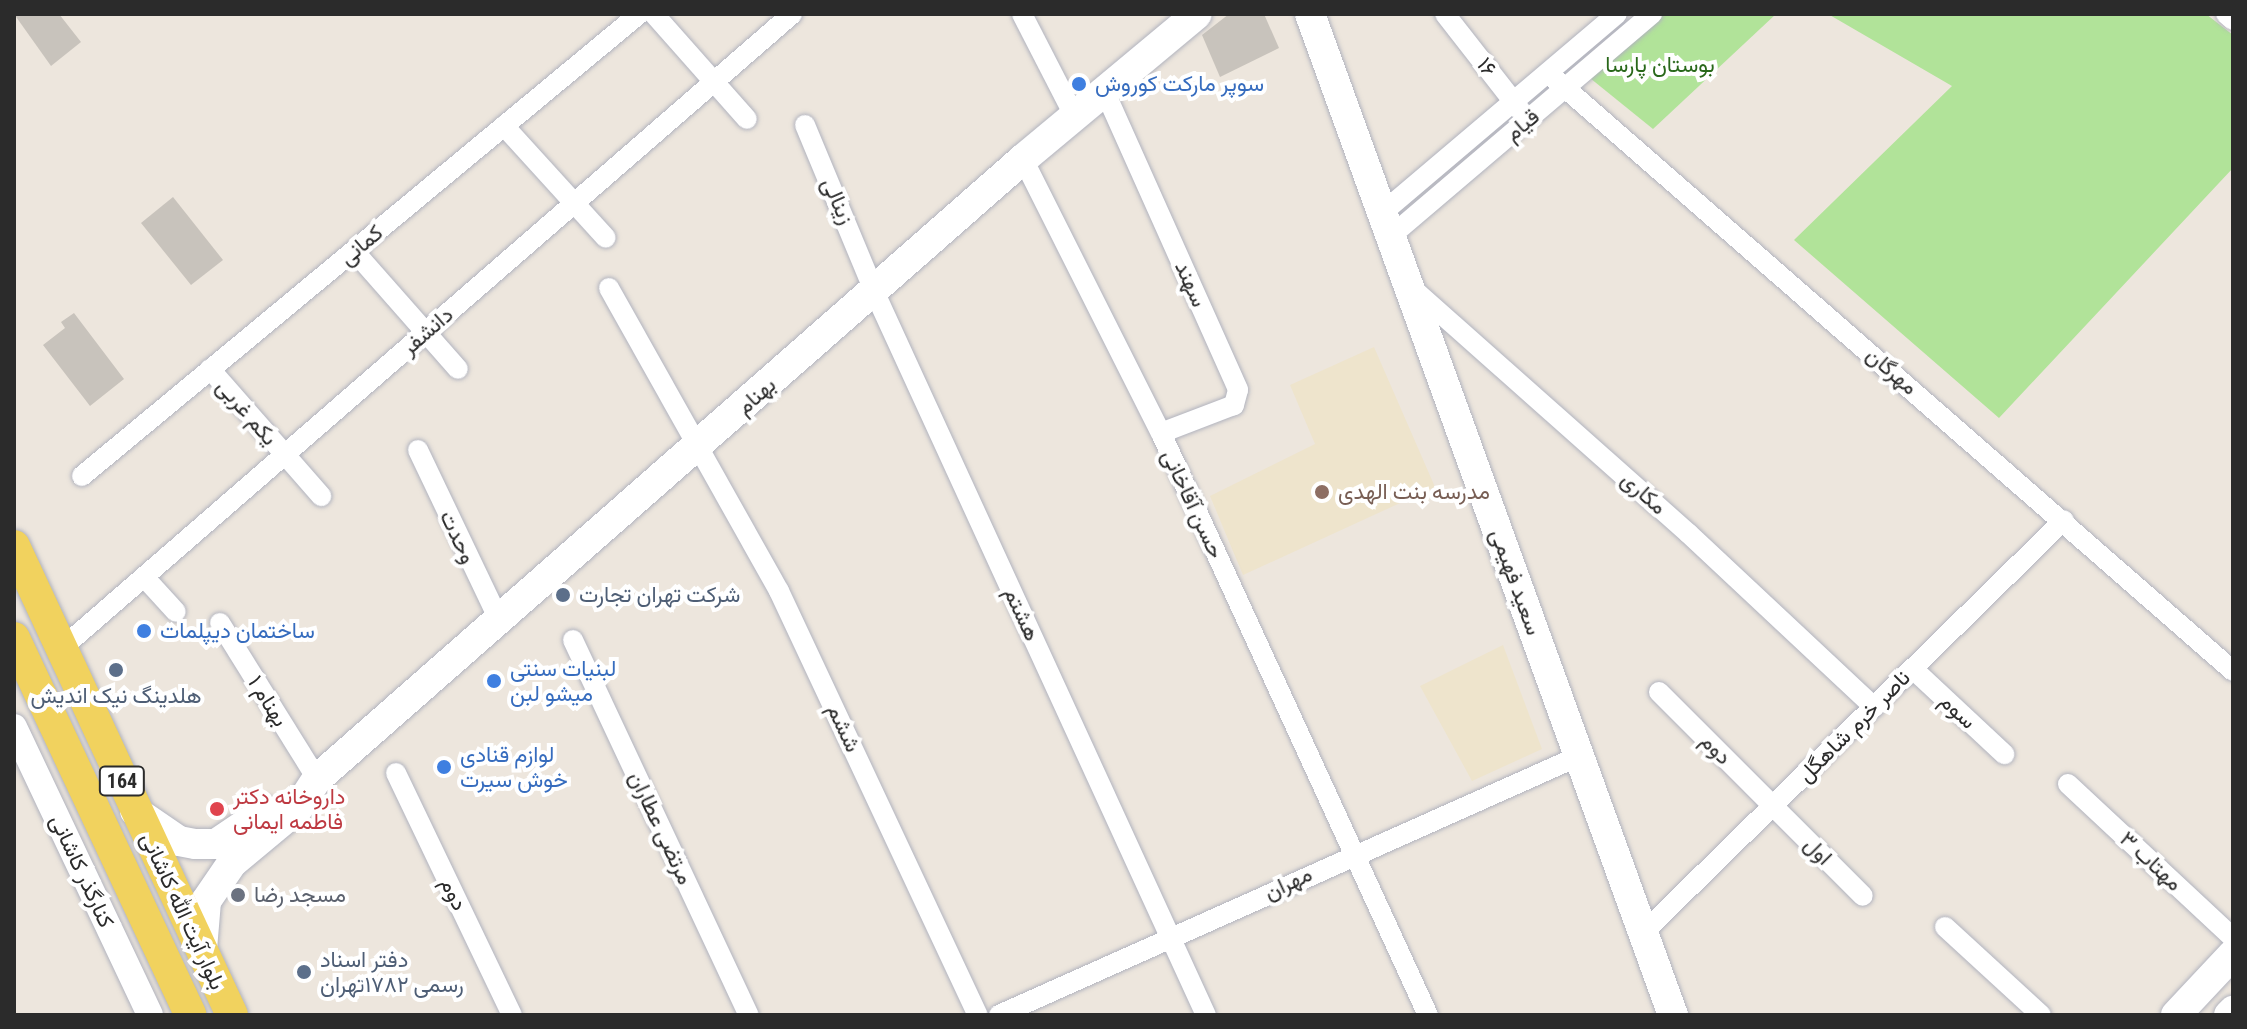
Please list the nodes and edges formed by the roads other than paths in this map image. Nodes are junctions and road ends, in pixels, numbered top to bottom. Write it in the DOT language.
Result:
graph roads {
  1 [pos="639,14"];
  2 [pos="654,14"];
  3 [pos="792,14"];
  4 [pos="1022,14"];
  5 [pos="1197,14"];
  6 [pos="1310,14"];
  7 [pos="1445,14"];
  8 [pos="1617,14"];
  9 [pos="2226,14"];
  10 [pos="1647,16"];
  11 [pos="2233,20"];
  12 [pos="1548,73"];
  13 [pos="714,82"];
  14 [pos="1565,88"];
  15 [pos="1105,92"];
  16 [pos="1514,102"];
  17 [pos="1075,117"];
  18 [pos="747,119"];
  19 [pos="1528,120"];
  20 [pos="805,125"];
  21 [pos="504,126"];
  22 [pos="1023,159"];
  23 [pos="574,203"];
  24 [pos="1387,224"];
  25 [pos="606,238"];
  26 [pos="354,251"];
  27 [pos="873,284"];
  28 [pos="1409,286"];
  29 [pos="609,288"];
  30 [pos="426,332"];
  31 [pos="210,369"];
  32 [pos="458,369"];
  33 [pos="1161,433"];
  34 [pos="698,448"];
  35 [pos="418,450"];
  36 [pos="285,455"];
  37 [pos="82,476"];
  38 [pos="321,496"];
  39 [pos="2064,520"];
  40 [pos="14,546"];
  41 [pos="144,577"];
  42 [pos="176,612"];
  43 [pos="500,622"];
  44 [pos="220,623"];
  45 [pos="14,638"];
  46 [pos="573,640"];
  47 [pos="62,648"];
  48 [pos="1913,669"];
  49 [pos="2233,671"];
  50 [pos="1659,692"];
  51 [pos="1874,707"];
  52 [pos="14,727"];
  53 [pos="2004,754"];
  54 [pos="1579,756"];
  55 [pos="396,773"];
  56 [pos="317,779"];
  57 [pos="2068,784"];
  58 [pos="1773,806"];
  59 [pos="135,811"];
  60 [pos="1353,853"];
  61 [pos="224,854"];
  62 [pos="1863,896"];
  63 [pos="1945,927"];
  64 [pos="1644,932"];
  65 [pos="1171,937"];
  66 [pos="2233,938"];
  67 [pos="202,949"];
  68 [pos="2233,954"];
  69 [pos="150,1015"];
  70 [pos="191,1015"];
  71 [pos="232,1015"];
  72 [pos="512,1015"];
  73 [pos="749,1015"];
  74 [pos="978,1015"];
  75 [pos="999,1015"];
  76 [pos="1206,1015"];
  77 [pos="1428,1015"];
  78 [pos="1673,1015"];
  79 [pos="2041,1015"];
  80 [pos="2176,1015"];
  1 -- 21 [label="street, کمانی"];
  2 -- 13 [label="street"];
  3 -- 13 [label="street, دانشفر"];
  4 -- 17 [label="street"];
  5 -- 15 [label="main road, بهنام"];
  6 -- 24 [label="main road, سعید فهیمی"];
  7 -- 16 [label="street, ۱۶"];
  8 -- 12 [label="street, قیام"];
  9 -- 11 [label="street"];
  10 -- 14 [label="street, قیام"];
  12 -- 14 [label="street, مهرگان"];
  12 -- 16 [label="street, قیام"];
  13 -- 18 [label="street"];
  13 -- 23 [label="street, دانشفر"];
  14 -- 19 [label="street, قیام"];
  14 -- 39 [label="street, مهرگان"];
  15 -- 17 [label="main road, بهنام"];
  15 -- 33 [label="street, سهند"];
  16 -- 19 [label="street, ۱۶"];
  16 -- 24 [label="street, قیام"];
  17 -- 22 [label="main road, بهنام"];
  19 -- 24 [label="street, قیام"];
  20 -- 27 [label="street, زینالی"];
  21 -- 23 [label="street"];
  21 -- 26 [label="street, کمانی"];
  22 -- 27 [label="main road, بهنام"];
  22 -- 33 [label="street, حسن آقاخانی"];
  23 -- 25 [label="street"];
  23 -- 30 [label="street, دانشفر"];
  24 -- 28 [label="main road, سعید فهیمی"];
  26 -- 30 [label="street"];
  26 -- 31 [label="street, کمانی"];
  27 -- 34 [label="main road, بهنام"];
  27 -- 65 [label="street, هشتم"];
  28 -- 51 [label="street, مکاری"];
  28 -- 54 [label="main road, سعید فهیمی"];
  29 -- 34 [label="street, ششم"];
  30 -- 32 [label="street"];
  30 -- 36 [label="street, دانشفر"];
  31 -- 36 [label="street, یکم غربی"];
  31 -- 37 [label="street, کمانی"];
  33 -- 60 [label="street, حسن آقاخانی"];
  34 -- 43 [label="main road, بهنام"];
  34 -- 74 [label="street, ششم"];
  35 -- 43 [label="street, وحدت"];
  36 -- 38 [label="street, یکم غربی"];
  36 -- 41 [label="street, دانشفر"];
  39 -- 48 [label="street, ناصر خرم شاهگل"];
  39 -- 49 [label="street, مهرگان"];
  40 -- 47 [label="main road, بلوار آیت الله کاشانی / 164"];
  41 -- 42 [label="street"];
  41 -- 47 [label="street, دانشفر"];
  43 -- 56 [label="main road, بهنام"];
  44 -- 56 [label="street, بهنام ۱"];
  45 -- 70 [label="main road, بلوار آیت الله کاشانی / 164"];
  46 -- 73 [label="street, مرتضی عطاران"];
  47 -- 59 [label="main road, بلوار آیت الله کاشانی / 164"];
  48 -- 51 [label="street, ناصر خرم شاهگل"];
  48 -- 53 [label="street, سوم"];
  50 -- 58 [label="street, دوم"];
  51 -- 58 [label="street, ناصر خرم شاهگل"];
  52 -- 69 [label="street, کنارگذر کاشانی"];
  54 -- 60 [label="street, مهران"];
  54 -- 64 [label="main road, سعید فهیمی"];
  55 -- 72 [label="street, دوم"];
  56 -- 61 [label="main road, بهنام"];
  57 -- 66 [label="street, مهتاب ۳"];
  58 -- 62 [label="street, اول"];
  58 -- 64 [label="street, ناصر خرم شاهگل"];
  59 -- 61 [label="main road"];
  59 -- 67 [label="main road, بلوار آیت الله کاشانی / 164"];
  60 -- 65 [label="street, مهران"];
  60 -- 77 [label="street, حسن آقاخانی"];
  61 -- 67 [label="main road, بهنام"];
  63 -- 79 [label="street"];
  64 -- 78 [label="main road, سعید فهیمی"];
  65 -- 75 [label="street, مهران"];
  65 -- 76 [label="street, هشتم"];
  67 -- 71 [label="main road, بلوار آیت الله کاشانی / 164"];
  68 -- 80 [label="main road"];
}
